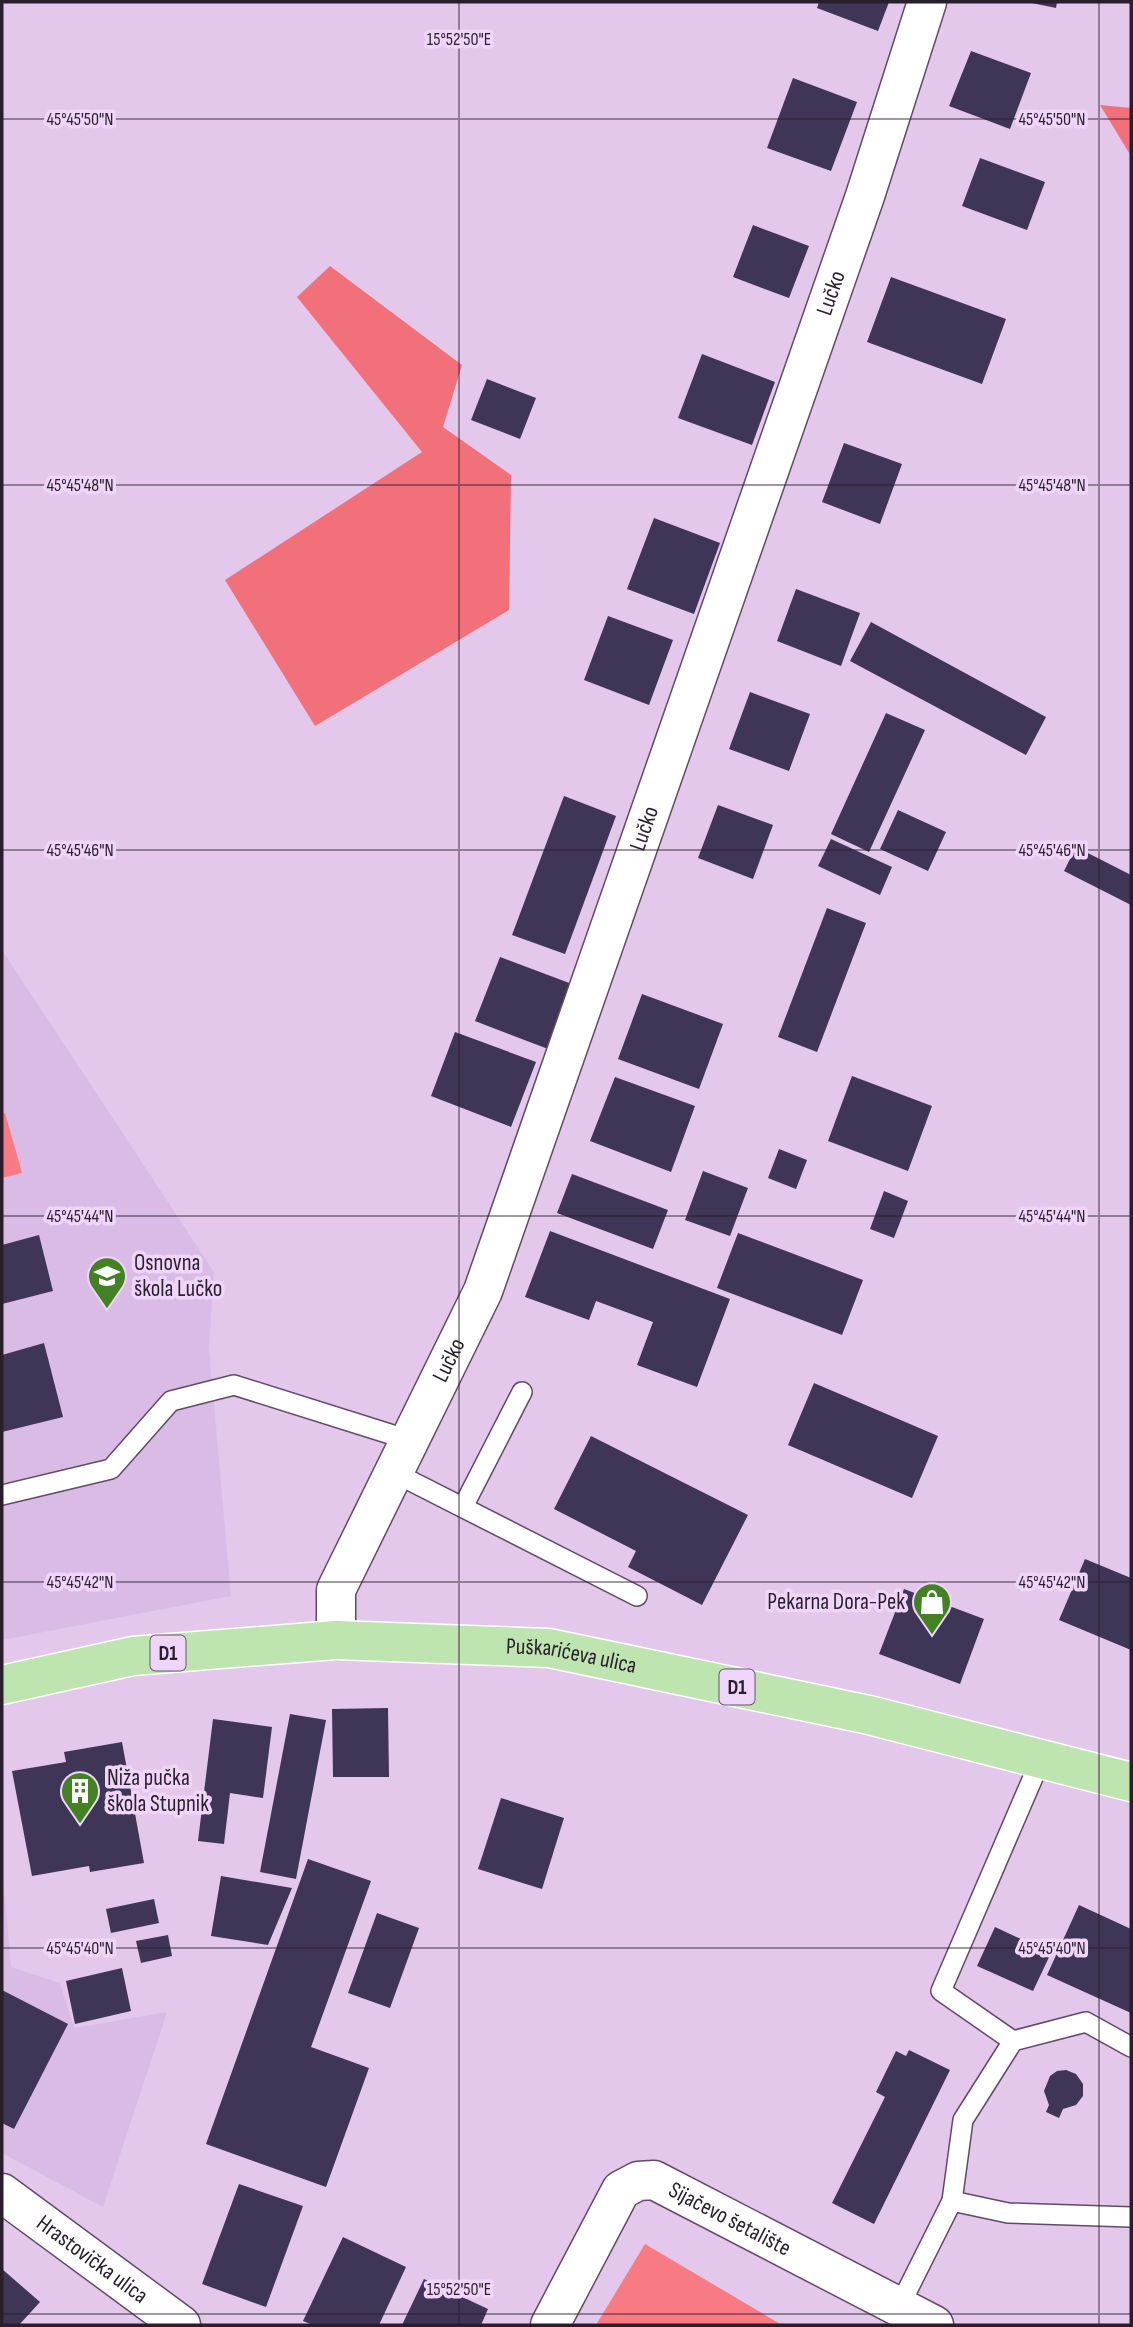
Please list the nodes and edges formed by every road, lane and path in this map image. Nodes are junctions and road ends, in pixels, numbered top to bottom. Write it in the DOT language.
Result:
graph roads {
  1 [pos="928,2"];
  2 [pos="522,1392"];
  3 [pos="401,1456"];
  4 [pos="2,1495"];
  5 [pos="463,1507"];
  6 [pos="637,1596"];
  7 [pos="336,1640"];
  8 [pos="2,1685"];
  9 [pos="1041,1759"];
  10 [pos="1131,1782"];
  11 [pos="1013,2041"];
  12 [pos="1131,2047"];
  13 [pos="3,2195"];
  14 [pos="952,2201"];
  15 [pos="1131,2217"];
  16 [pos="899,2307"];
  17 [pos="181,2325"];
  18 [pos="550,2325"];
  19 [pos="934,2325"];
  1 -- 3 [label="street, Lučko"];
  2 -- 5 [label="lane"];
  3 -- 4 [label="lane"];
  3 -- 5 [label="lane"];
  3 -- 7 [label="street, Lučko"];
  5 -- 6 [label="lane"];
  7 -- 8 [label="main road, Puškarićeva ulica / D1"];
  7 -- 9 [label="main road, Puškarićeva ulica / D1"];
  9 -- 10 [label="main road, Puškarićeva ulica / D1"];
  9 -- 11 [label="lane"];
  11 -- 12 [label="lane"];
  11 -- 14 [label="lane"];
  13 -- 17 [label="street, Hrastovička ulica"];
  14 -- 15 [label="lane"];
  14 -- 16 [label="lane"];
  16 -- 18 [label="street, Sijačevo šetalište"];
  16 -- 19 [label="street, Sijačevo šetalište"];
}
